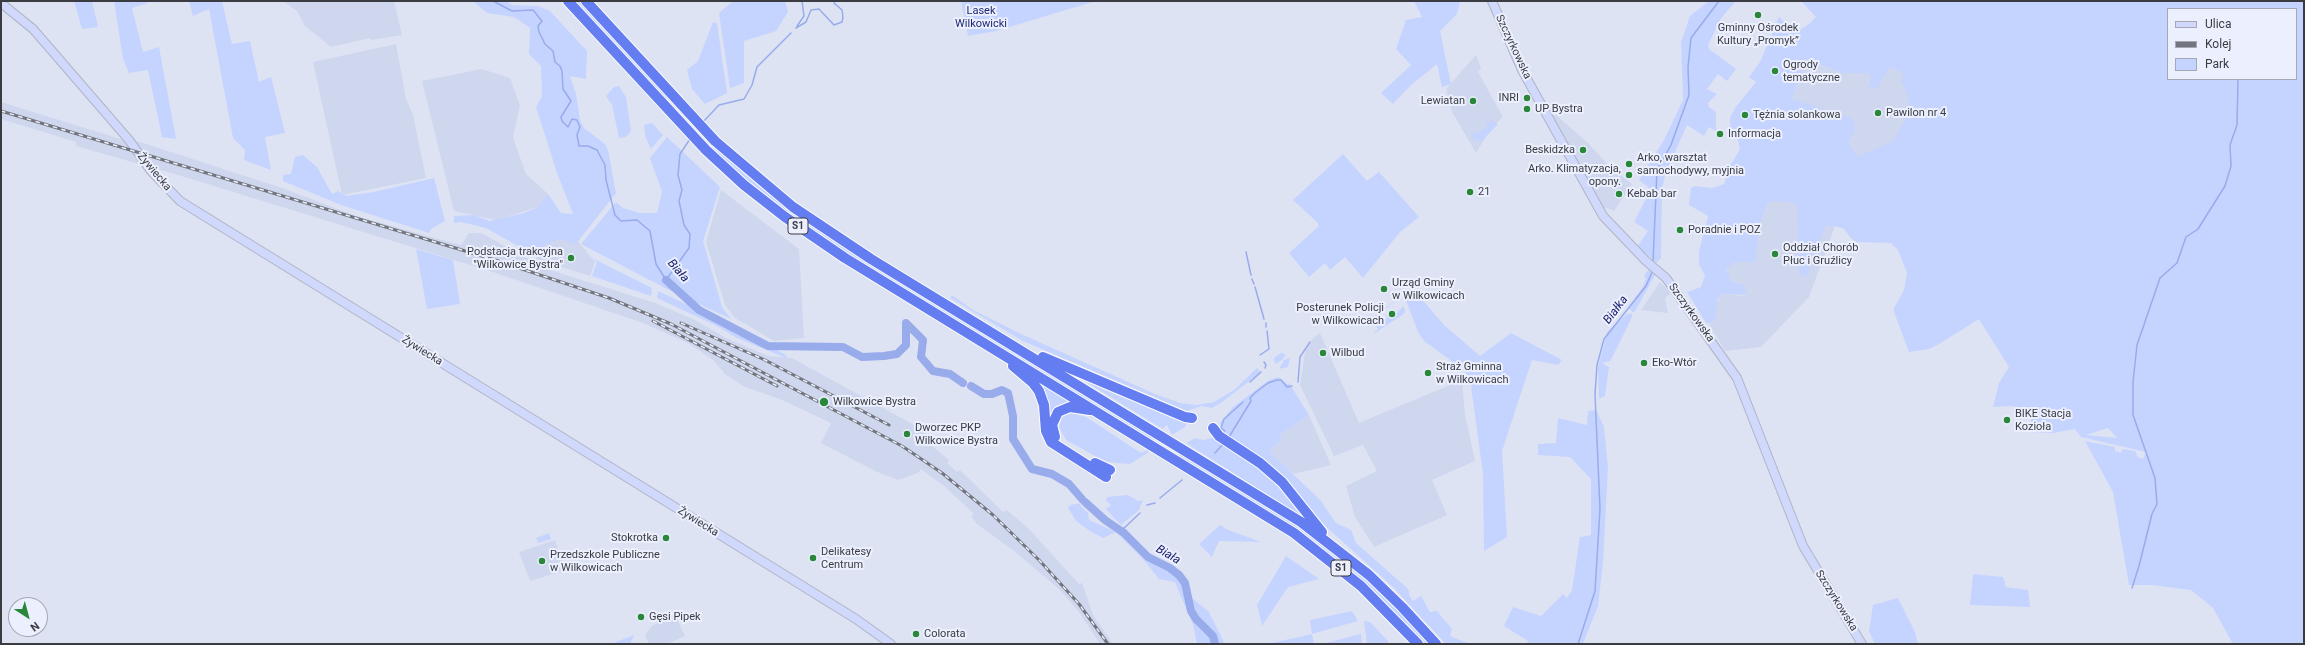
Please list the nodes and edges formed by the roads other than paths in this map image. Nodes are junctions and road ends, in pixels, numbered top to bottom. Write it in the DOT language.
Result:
graph roads {
  1 [pos="568,1"];
  2 [pos="586,1"];
  3 [pos="1492,1"];
  4 [pos="1,3"];
  5 [pos="1010,344"];
  6 [pos="988,346"];
  7 [pos="1104,416"];
  8 [pos="1192,418"];
  9 [pos="1213,428"];
  10 [pos="1334,546"];
  11 [pos="891,644"];
  12 [pos="1418,644"];
  13 [pos="1436,644"];
  14 [pos="1862,644"];
  1 -- 6 [label="highway, S1"];
  2 -- 5 [label="highway, S1"];
  3 -- 14 [label="main road, Szczyrkowska"];
  4 -- 11 [label="main road, Żywiecka"];
  5 -- 8 [label="highway"];
  5 -- 10 [label="highway, S1"];
  6 -- 7 [label="highway, S1"];
  6 -- 7 [label="highway"];
  7 -- 12 [label="highway, S1"];
  9 -- 10 [label="highway"];
  10 -- 13 [label="highway, S1"];
}
